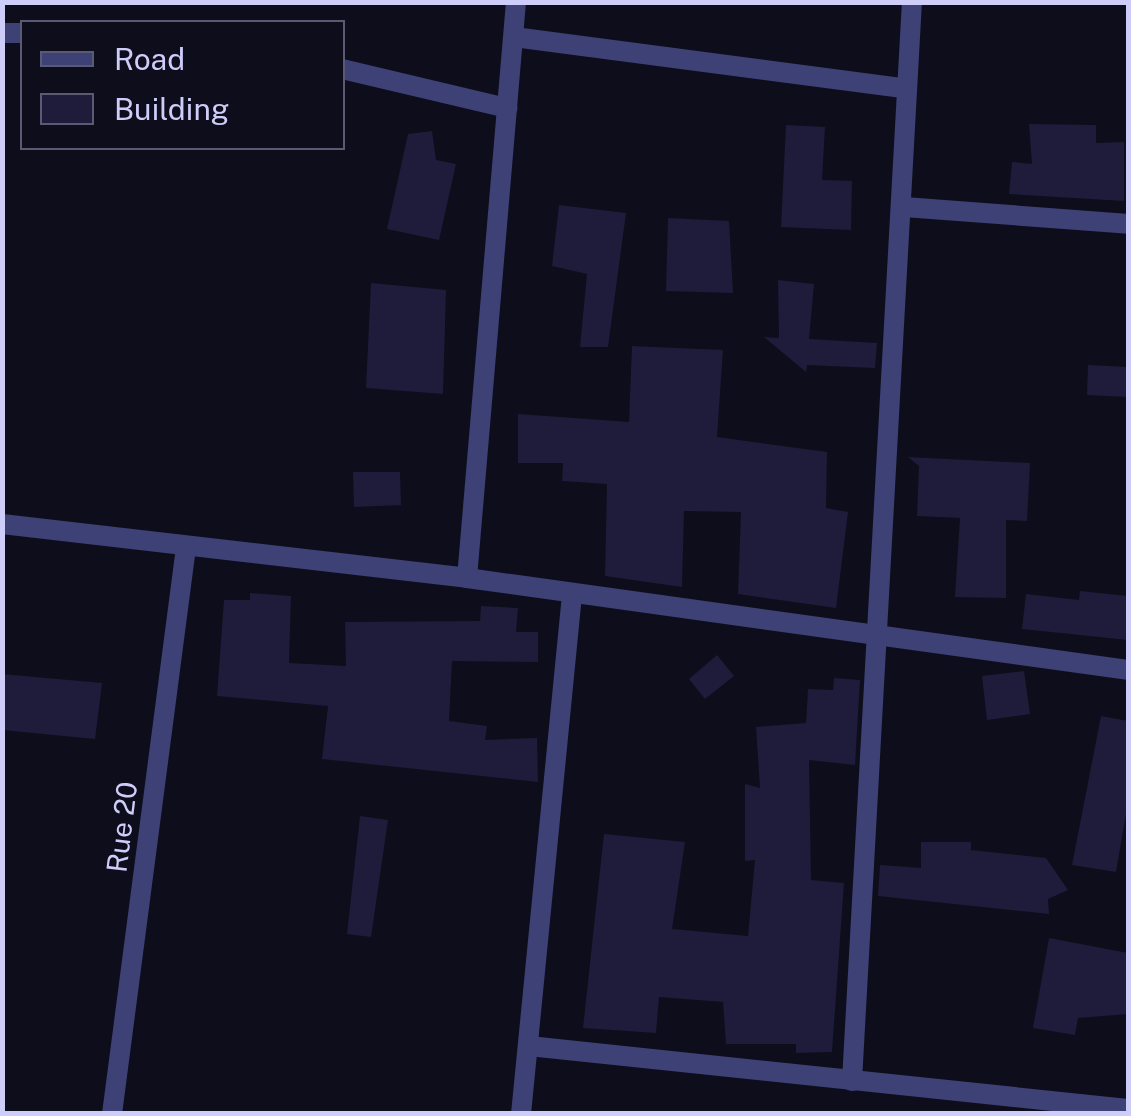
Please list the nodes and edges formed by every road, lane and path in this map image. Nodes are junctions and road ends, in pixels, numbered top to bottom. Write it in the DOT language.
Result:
graph roads {
  1 [pos="516,2"];
  2 [pos="912,2"];
  3 [pos="514,37"];
  4 [pos="345,71"];
  5 [pos="907,88"];
  6 [pos="507,108"];
  7 [pos="904,206"];
  8 [pos="1128,224"];
  9 [pos="2,524"];
  10 [pos="186,547"];
  11 [pos="468,578"];
  12 [pos="572,595"];
  13 [pos="877,638"];
  14 [pos="1128,670"];
  15 [pos="529,1046"];
  16 [pos="852,1082"];
  17 [pos="1064,1109"];
  18 [pos="1128,1110"];
  19 [pos="112,1114"];
  20 [pos="521,1114"];
  1 -- 3 [label="street"];
  2 -- 5 [label="street"];
  3 -- 5 [label="street"];
  3 -- 6 [label="street"];
  4 -- 6 [label="street"];
  5 -- 7 [label="street"];
  6 -- 11 [label="street"];
  7 -- 8 [label="street"];
  7 -- 13 [label="street"];
  9 -- 10 [label="street"];
  10 -- 11 [label="street"];
  10 -- 19 [label="street, Rue 20"];
  11 -- 12 [label="street"];
  12 -- 13 [label="street"];
  12 -- 15 [label="street"];
  13 -- 14 [label="street"];
  13 -- 16 [label="street"];
  15 -- 16 [label="street"];
  15 -- 20 [label="street"];
  16 -- 17 [label="street"];
  17 -- 18 [label="street"];
}
